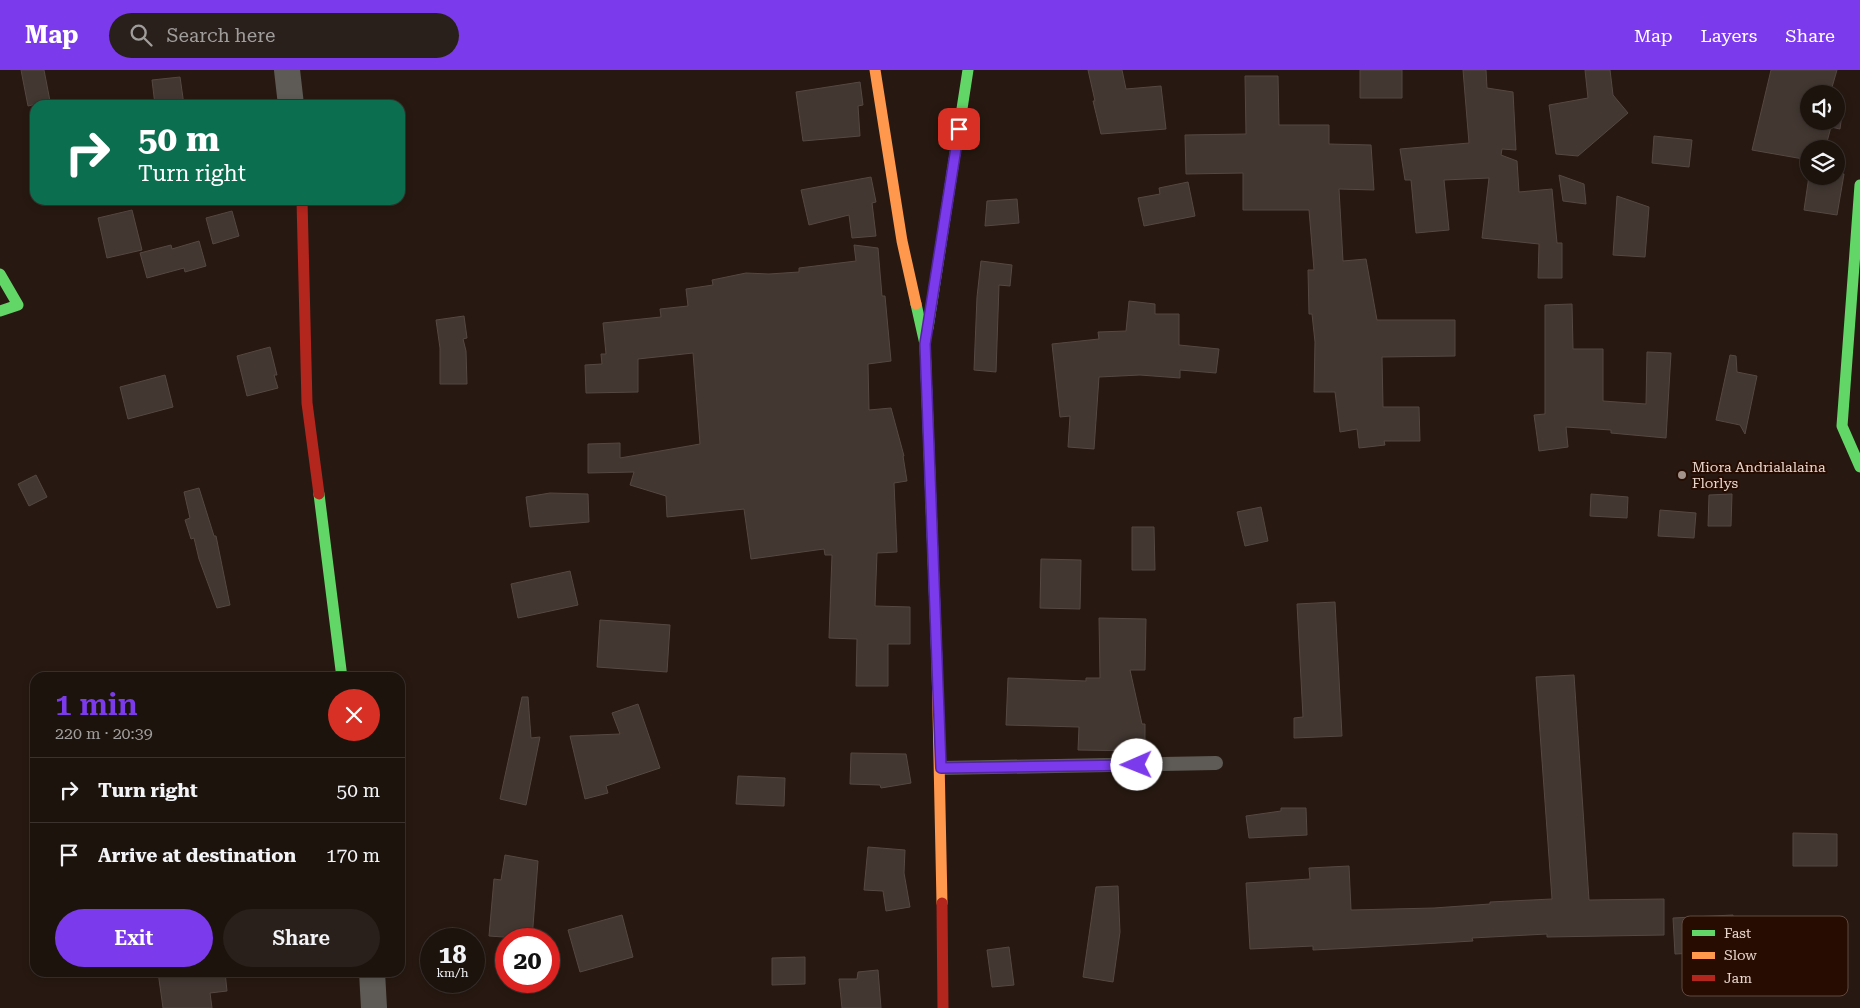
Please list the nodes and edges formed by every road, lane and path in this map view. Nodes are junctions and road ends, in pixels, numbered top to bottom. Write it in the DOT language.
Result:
graph roads {
  1 [pos="287,70"];
  2 [pos="875,70"];
  3 [pos="968,70"];
  4 [pos="290,100"];
  5 [pos="1860,185"];
  6 [pos="302,205"];
  7 [pos="0,274"];
  8 [pos="0,311"];
  9 [pos="925,344"];
  10 [pos="1860,467"];
  11 [pos="341,672"];
  12 [pos="1216,763"];
  13 [pos="941,768"];
  14 [pos="372,977"];
  15 [pos="374,1008"];
  16 [pos="943,1008"];
  1 -- 4 [label="street"];
  2 -- 9 [label="street"];
  3 -- 9 [label="street"];
  5 -- 10 [label="street"];
  6 -- 11 [label="street"];
  7 -- 8 [label="street"];
  9 -- 13 [label="street"];
  12 -- 13 [label="lane"];
  13 -- 16 [label="street"];
  14 -- 15 [label="street"];
}
